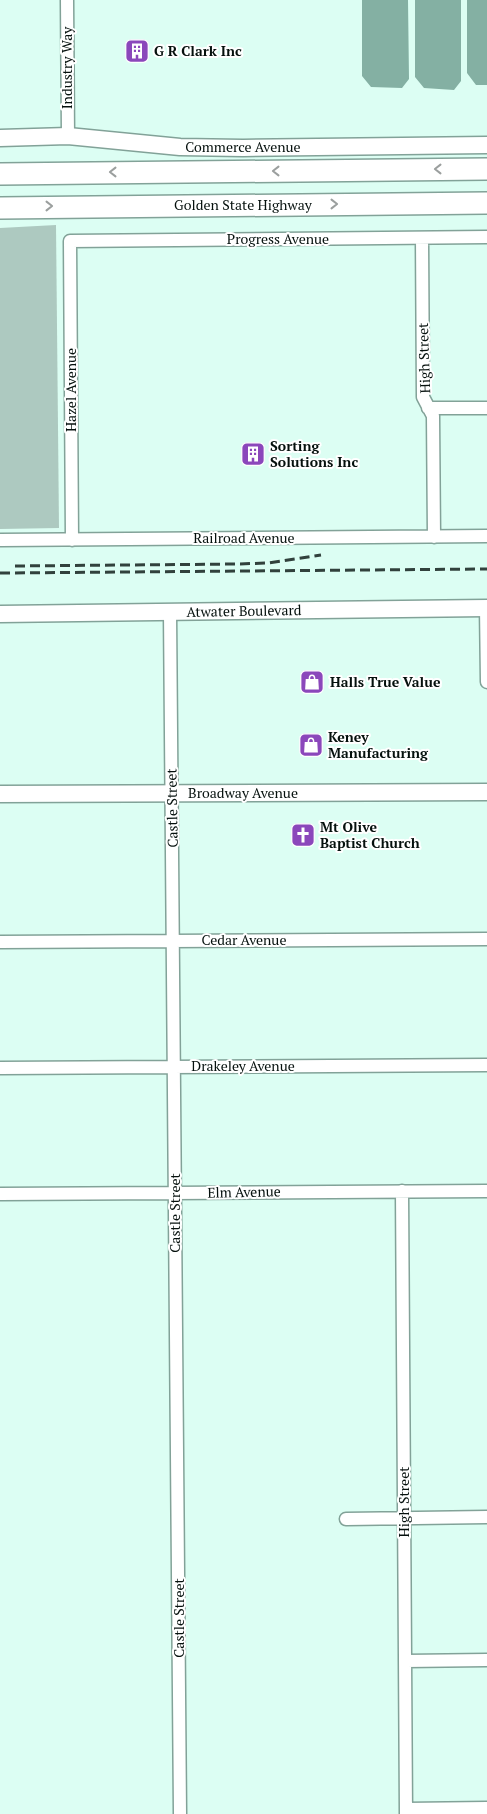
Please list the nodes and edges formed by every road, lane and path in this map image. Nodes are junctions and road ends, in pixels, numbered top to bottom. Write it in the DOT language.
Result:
graph roads {
  1 [pos="67,0"];
  2 [pos="68,136"];
  3 [pos="0,138"];
  4 [pos="487,145"];
  5 [pos="487,169"];
  6 [pos="0,174"];
  7 [pos="487,203"];
  8 [pos="0,208"];
  9 [pos="487,237"];
  10 [pos="422,238"];
  11 [pos="70,241"];
  12 [pos="428,408"];
  13 [pos="487,408"];
  14 [pos="487,536"];
  15 [pos="434,537"];
  16 [pos="0,540"];
  17 [pos="72,540"];
  18 [pos="486,608"];
  19 [pos="170,612"];
  20 [pos="0,614"];
  21 [pos="487,682"];
  22 [pos="487,792"];
  23 [pos="172,793"];
  24 [pos="0,794"];
  25 [pos="487,939"];
  26 [pos="174,941"];
  27 [pos="0,942"];
  28 [pos="487,1065"];
  29 [pos="175,1066"];
  30 [pos="0,1068"];
  31 [pos="402,1191"];
  32 [pos="487,1191"];
  33 [pos="175,1193"];
  34 [pos="0,1194"];
  35 [pos="487,1517"];
  36 [pos="404,1518"];
  37 [pos="346,1519"];
  38 [pos="487,1660"];
  39 [pos="406,1661"];
  40 [pos="487,1808"];
  41 [pos="406,1811"];
  42 [pos="180,1814"];
  1 -- 2 [label="street, Industry Way"];
  2 -- 3 [label="street, Commerce Avenue"];
  2 -- 4 [label="street, Commerce Avenue"];
  5 -- 6 [label="highway, one-way"];
  8 -- 7 [label="highway, Golden State Highway, one-way"];
  9 -- 10 [label="street, Progress Avenue"];
  10 -- 11 [label="street, Progress Avenue"];
  10 -- 12 [label="street, High Street"];
  11 -- 17 [label="street, Hazel Avenue"];
  12 -- 13 [label="street"];
  12 -- 15 [label="street, High Street"];
  14 -- 15 [label="street, Railroad Avenue"];
  15 -- 17 [label="street, Railroad Avenue"];
  16 -- 17 [label="street, Railroad Avenue"];
  18 -- 19 [label="street, Atwater Boulevard"];
  18 -- 21 [label="street"];
  19 -- 20 [label="street, Atwater Boulevard"];
  19 -- 23 [label="street, Castle Street"];
  22 -- 23 [label="street, Broadway Avenue"];
  23 -- 24 [label="street, Broadway Avenue"];
  23 -- 26 [label="street, Castle Street"];
  25 -- 26 [label="street, Cedar Avenue"];
  26 -- 27 [label="street, Cedar Avenue"];
  26 -- 29 [label="street, Castle Street"];
  28 -- 29 [label="street, Drakeley Avenue"];
  29 -- 30 [label="street, Drakeley Avenue"];
  29 -- 33 [label="street, Castle Street"];
  31 -- 32 [label="street, Elm Avenue"];
  31 -- 33 [label="street, Elm Avenue"];
  31 -- 36 [label="street, High Street"];
  33 -- 34 [label="street, Elm Avenue"];
  33 -- 42 [label="street, Castle Street"];
  35 -- 36 [label="street"];
  36 -- 37 [label="street"];
  36 -- 39 [label="street, High Street"];
  38 -- 39 [label="street"];
  39 -- 41 [label="street, High Street"];
  40 -- 41 [label="street"];
}
